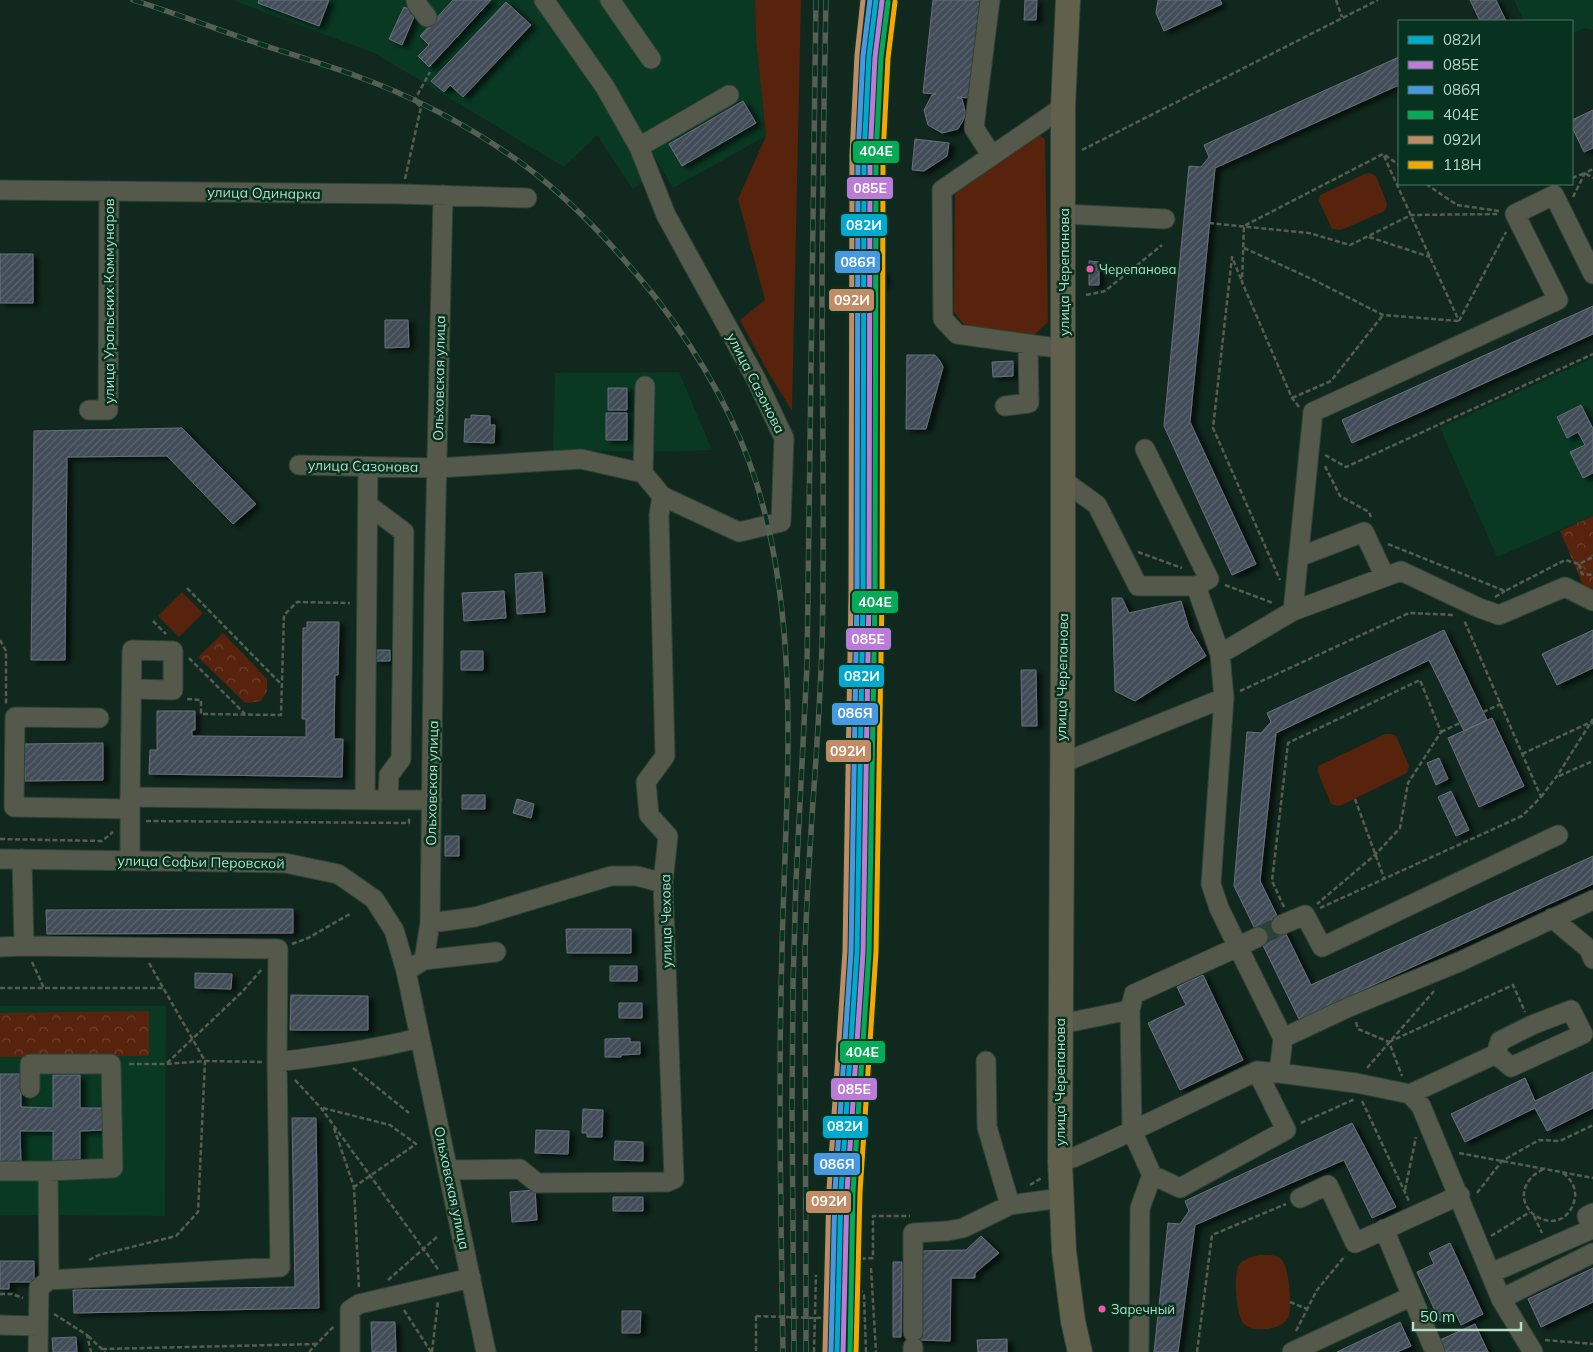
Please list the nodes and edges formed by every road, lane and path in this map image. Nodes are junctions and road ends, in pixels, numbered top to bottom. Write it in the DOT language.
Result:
graph roads {
  1 [pos="416,0"];
  2 [pos="544,0"];
  3 [pos="610,0"];
  4 [pos="990,0"];
  5 [pos="1068,0"];
  6 [pos="1336,0"];
  7 [pos="1378,0"];
  8 [pos="427,17"];
  9 [pos="1342,17"];
  10 [pos="651,59"];
  11 [pos="430,72"];
  12 [pos="729,95"];
  13 [pos="1063,107"];
  14 [pos="640,147"];
  15 [pos="1082,150"];
  16 [pos="1383,154"];
  17 [pos="992,156"];
  18 [pos="1398,164"];
  19 [pos="1593,169"];
  20 [pos="1585,173"];
  21 [pos="1573,178"];
  22 [pos="1593,178"];
  23 [pos="1427,185"];
  24 [pos="0,190"];
  25 [pos="109,191"];
  26 [pos="401,194"];
  27 [pos="443,195"];
  28 [pos="527,198"];
  29 [pos="1064,214"];
  30 [pos="1515,214"];
  31 [pos="1411,215"];
  32 [pos="1564,215"];
  33 [pos="1165,219"];
  34 [pos="1209,223"];
  35 [pos="1244,226"];
  36 [pos="1367,236"];
  37 [pos="1162,244"];
  38 [pos="1244,247"];
  39 [pos="1430,257"];
  40 [pos="1593,274"];
  41 [pos="1242,282"];
  42 [pos="1086,295"];
  43 [pos="1383,315"];
  44 [pos="1460,321"];
  45 [pos="1028,344"];
  46 [pos="1064,349"];
  47 [pos="1593,354"];
  48 [pos="645,386"];
  49 [pos="1292,398"];
  50 [pos="1005,406"];
  51 [pos="89,410"];
  52 [pos="1312,426"];
  53 [pos="1145,449"];
  54 [pos="1325,454"];
  55 [pos="299,465"];
  56 [pos="1325,466"];
  57 [pos="368,467"];
  58 [pos="437,468"];
  59 [pos="643,473"];
  60 [pos="1064,481"];
  61 [pos="662,496"];
  62 [pos="368,505"];
  63 [pos="1372,520"];
  64 [pos="1383,542"];
  65 [pos="1299,557"];
  66 [pos="1593,557"];
  67 [pos="1579,564"];
  68 [pos="1593,575"];
  69 [pos="1385,577"];
  70 [pos="1281,584"];
  71 [pos="1196,586"];
  72 [pos="188,588"];
  73 [pos="1505,592"];
  74 [pos="1593,601"];
  75 [pos="356,603"];
  76 [pos="1477,607"];
  77 [pos="1293,611"];
  78 [pos="153,621"];
  79 [pos="166,634"];
  80 [pos="0,640"];
  81 [pos="6,651"];
  82 [pos="186,654"];
  83 [pos="1220,654"];
  84 [pos="282,684"];
  85 [pos="132,690"];
  86 [pos="1224,698"];
  87 [pos="184,699"];
  88 [pos="1501,704"];
  89 [pos="1483,712"];
  90 [pos="244,714"];
  91 [pos="99,718"];
  92 [pos="1592,722"];
  93 [pos="1460,723"];
  94 [pos="1441,732"];
  95 [pos="1522,754"];
  96 [pos="1593,761"];
  97 [pos="1062,763"];
  98 [pos="1557,776"];
  99 [pos="1541,797"];
  100 [pos="365,799"];
  101 [pos="1355,799"];
  102 [pos="388,800"];
  103 [pos="432,800"];
  104 [pos="130,802"];
  105 [pos="119,827"];
  106 [pos="1558,835"];
  107 [pos="0,839"];
  108 [pos="1376,854"];
  109 [pos="0,858"];
  110 [pos="22,859"];
  111 [pos="130,860"];
  112 [pos="1384,878"];
  113 [pos="663,883"];
  114 [pos="1593,900"];
  115 [pos="350,914"];
  116 [pos="1552,918"];
  117 [pos="1292,920"];
  118 [pos="430,922"];
  119 [pos="1258,936"];
  120 [pos="24,946"];
  121 [pos="0,947"];
  122 [pos="140,947"];
  123 [pos="1238,947"];
  124 [pos="278,949"];
  125 [pos="496,952"];
  126 [pos="424,960"];
  127 [pos="1593,960"];
  128 [pos="406,971"];
  129 [pos="0,988"];
  130 [pos="44,988"];
  131 [pos="163,988"];
  132 [pos="1434,991"];
  133 [pos="1349,1007"];
  134 [pos="1130,1010"];
  135 [pos="1061,1024"];
  136 [pos="1532,1025"];
  137 [pos="192,1038"];
  138 [pos="419,1038"];
  139 [pos="1283,1038"];
  140 [pos="1389,1042"];
  141 [pos="1496,1054"];
  142 [pos="337,1055"];
  143 [pos="205,1061"];
  144 [pos="986,1061"];
  145 [pos="277,1062"];
  146 [pos="111,1064"];
  147 [pos="166,1064"];
  148 [pos="1258,1072"];
  149 [pos="1279,1073"];
  150 [pos="1356,1083"];
  151 [pos="30,1088"];
  152 [pos="1410,1094"];
  153 [pos="321,1108"];
  154 [pos="409,1113"];
  155 [pos="333,1125"];
  156 [pos="1593,1125"];
  157 [pos="1286,1130"];
  158 [pos="1132,1131"];
  159 [pos="1416,1135"];
  160 [pos="1440,1150"];
  161 [pos="1502,1161"];
  162 [pos="1060,1162"];
  163 [pos="1543,1169"];
  164 [pos="448,1170"];
  165 [pos="0,1171"];
  166 [pos="48,1171"];
  167 [pos="1561,1172"];
  168 [pos="1152,1175"];
  169 [pos="371,1176"];
  170 [pos="1593,1178"];
  171 [pos="354,1187"];
  172 [pos="1405,1192"];
  173 [pos="1061,1198"];
  174 [pos="1300,1198"];
  175 [pos="1462,1202"];
  176 [pos="1010,1205"];
  177 [pos="1530,1212"];
  178 [pos="1416,1215"];
  179 [pos="912,1216"];
  180 [pos="1593,1224"];
  181 [pos="1384,1230"];
  182 [pos="438,1236"];
  183 [pos="1355,1243"];
  184 [pos="1479,1243"];
  185 [pos="423,1249"];
  186 [pos="1593,1253"];
  187 [pos="83,1264"];
  188 [pos="871,1268"];
  189 [pos="1491,1273"];
  190 [pos="816,1275"];
  191 [pos="471,1278"];
  192 [pos="49,1280"];
  193 [pos="440,1285"];
  194 [pos="391,1288"];
  195 [pos="0,1294"];
  196 [pos="1412,1296"];
  197 [pos="1501,1299"];
  198 [pos="1290,1302"];
  199 [pos="38,1303"];
  200 [pos="355,1307"];
  201 [pos="1307,1309"];
  202 [pos="815,1318"];
  203 [pos="0,1325"];
  204 [pos="38,1326"];
  205 [pos="86,1336"];
  206 [pos="1293,1343"];
  207 [pos="317,1344"];
  208 [pos="913,1344"];
  209 [pos="1593,1344"];
  210 [pos="1529,1345"];
  211 [pos="151,1348"];
  212 [pos="104,1351"];
  213 [pos="38,1352"];
  214 [pos="91,1352"];
  215 [pos="154,1352"];
  216 [pos="309,1352"];
  217 [pos="350,1352"];
  218 [pos="432,1352"];
  219 [pos="486,1352"];
  220 [pos="756,1352"];
  221 [pos="814,1352"];
  222 [pos="854,1352"];
  223 [pos="866,1352"];
  224 [pos="876,1352"];
  225 [pos="1080,1352"];
  226 [pos="1139,1352"];
  227 [pos="1197,1352"];
  228 [pos="1435,1352"];
  1 -- 8 [label="street"];
  2 -- 14 [label="street, улица Сазонова"];
  3 -- 10 [label="street"];
  4 -- 17 [label="street"];
  5 -- 13 [label="main road, улица Черепанова"];
  6 -- 9 [label="path"];
  7 -- 9 [label="path"];
  9 -- 15 [label="path"];
  11 -- 26 [label="path"];
  12 -- 14 [label="street"];
  13 -- 17 [label="street"];
  13 -- 29 [label="main road, улица Черепанова"];
  14 -- 61 [label="street, улица Сазонова"];
  16 -- 18 [label="path"];
  16 -- 31 [label="path"];
  16 -- 35 [label="path"];
  17 -- 45 [label="street"];
  19 -- 20 [label="path"];
  20 -- 21 [label="path"];
  20 -- 22 [label="path"];
  20 -- 32 [label="path"];
  23 -- 30 [label="path"];
  24 -- 25 [label="street, улица Одинарка"];
  25 -- 26 [label="street, улица Одинарка"];
  25 -- 51 [label="street, улица Уральских Коммунаров"];
  26 -- 27 [label="street, улица Одинарка"];
  27 -- 28 [label="street, улица Одинарка"];
  27 -- 58 [label="street, Ольховская улица"];
  29 -- 33 [label="street"];
  29 -- 46 [label="main road, улица Черепанова"];
  30 -- 31 [label="path"];
  30 -- 32 [label="street"];
  30 -- 44 [label="path"];
  30 -- 52 [label="street"];
  31 -- 36 [label="path"];
  31 -- 39 [label="path"];
  32 -- 40 [label="street"];
  34 -- 35 [label="path"];
  35 -- 36 [label="path"];
  35 -- 38 [label="path"];
  36 -- 39 [label="path"];
  37 -- 42 [label="path"];
  38 -- 41 [label="path"];
  38 -- 43 [label="path"];
  39 -- 44 [label="path"];
  41 -- 49 [label="path"];
  41 -- 70 [label="path"];
  43 -- 44 [label="path"];
  43 -- 49 [label="path"];
  45 -- 46 [label="street"];
  45 -- 50 [label="street"];
  46 -- 60 [label="main road, улица Черепанова"];
  47 -- 54 [label="path"];
  48 -- 59 [label="street"];
  49 -- 52 [label="path"];
  52 -- 65 [label="street"];
  53 -- 71 [label="street"];
  55 -- 57 [label="street, улица Сазонова"];
  56 -- 63 [label="path"];
  57 -- 58 [label="street, улица Сазонова"];
  57 -- 62 [label="street"];
  58 -- 59 [label="street, улица Сазонова"];
  58 -- 103 [label="street, Ольховская улица"];
  59 -- 61 [label="street, улица Сазонова"];
  60 -- 71 [label="street"];
  60 -- 97 [label="main road, улица Черепанова"];
  61 -- 113 [label="street, улица Чехова"];
  62 -- 100 [label="street"];
  62 -- 102 [label="street"];
  64 -- 73 [label="path"];
  65 -- 69 [label="street"];
  65 -- 77 [label="street"];
  66 -- 67 [label="path"];
  67 -- 68 [label="path"];
  67 -- 73 [label="path"];
  69 -- 76 [label="street"];
  69 -- 77 [label="street"];
  71 -- 83 [label="street"];
  72 -- 84 [label="path"];
  73 -- 76 [label="path"];
  74 -- 76 [label="street"];
  75 -- 84 [label="path"];
  77 -- 83 [label="street"];
  78 -- 79 [label="path"];
  80 -- 81 [label="path"];
  82 -- 90 [label="path"];
  83 -- 86 [label="street"];
  84 -- 90 [label="path"];
  85 -- 104 [label="street"];
  86 -- 88 [label="path"];
  86 -- 97 [label="street"];
  86 -- 123 [label="street"];
  87 -- 90 [label="path"];
  88 -- 89 [label="path"];
  88 -- 95 [label="path"];
  91 -- 104 [label="street"];
  92 -- 95 [label="path"];
  92 -- 98 [label="path"];
  93 -- 94 [label="path"];
  94 -- 108 [label="path"];
  94 -- 117 [label="path"];
  95 -- 99 [label="path"];
  96 -- 98 [label="path"];
  97 -- 135 [label="main road, улица Черепанова"];
  98 -- 99 [label="path"];
  99 -- 112 [label="path"];
  100 -- 102 [label="street"];
  100 -- 104 [label="street"];
  101 -- 108 [label="path"];
  102 -- 103 [label="street"];
  103 -- 118 [label="street, Ольховская улица"];
  104 -- 111 [label="street"];
  105 -- 107 [label="path"];
  106 -- 117 [label="street"];
  108 -- 112 [label="path"];
  108 -- 117 [label="path"];
  109 -- 110 [label="street, улица Софьи Перовской"];
  110 -- 111 [label="street, улица Софьи Перовской"];
  110 -- 120 [label="street"];
  111 -- 128 [label="street, улица Софьи Перовской"];
  112 -- 117 [label="path"];
  113 -- 118 [label="street"];
  113 -- 164 [label="street, улица Чехова"];
  114 -- 116 [label="street"];
  115 -- 124 [label="path"];
  116 -- 127 [label="street"];
  116 -- 133 [label="street"];
  118 -- 126 [label="street, Ольховская улица"];
  119 -- 123 [label="street"];
  120 -- 121 [label="street"];
  120 -- 122 [label="street"];
  120 -- 130 [label="path"];
  122 -- 124 [label="street"];
  122 -- 131 [label="path"];
  123 -- 134 [label="street"];
  123 -- 139 [label="street"];
  124 -- 137 [label="path"];
  124 -- 145 [label="street"];
  125 -- 126 [label="street"];
  126 -- 128 [label="street"];
  128 -- 138 [label="street, Ольховская улица"];
  129 -- 130 [label="path"];
  130 -- 131 [label="path"];
  131 -- 137 [label="path"];
  132 -- 140 [label="path"];
  133 -- 139 [label="street"];
  133 -- 140 [label="path"];
  134 -- 135 [label="street"];
  134 -- 158 [label="street"];
  135 -- 162 [label="main road, улица Черепанова"];
  136 -- 140 [label="path"];
  136 -- 141 [label="street"];
  136 -- 141 [label="street"];
  137 -- 143 [label="path"];
  137 -- 147 [label="path"];
  138 -- 142 [label="street"];
  138 -- 164 [label="street, Ольховская улица"];
  139 -- 149 [label="street"];
  140 -- 150 [label="path"];
  140 -- 152 [label="path"];
  141 -- 152 [label="street"];
  142 -- 145 [label="street"];
  142 -- 154 [label="path"];
  143 -- 145 [label="path"];
  143 -- 147 [label="path"];
  143 -- 187 [label="path"];
  144 -- 176 [label="street"];
  145 -- 153 [label="path"];
  145 -- 192 [label="street"];
  146 -- 147 [label="path"];
  146 -- 151 [label="street"];
  146 -- 166 [label="street"];
  148 -- 149 [label="street"];
  148 -- 157 [label="street"];
  148 -- 158 [label="street"];
  149 -- 150 [label="street"];
  150 -- 152 [label="street"];
  152 -- 160 [label="street"];
  153 -- 155 [label="path"];
  153 -- 169 [label="path"];
  155 -- 169 [label="path"];
  155 -- 171 [label="path"];
  156 -- 161 [label="path"];
  157 -- 168 [label="street"];
  157 -- 172 [label="path"];
  158 -- 162 [label="street"];
  158 -- 168 [label="street"];
  159 -- 172 [label="path"];
  160 -- 161 [label="path"];
  160 -- 175 [label="street"];
  161 -- 163 [label="path"];
  161 -- 175 [label="path"];
  162 -- 173 [label="main road, улица Черепанова"];
  163 -- 167 [label="path"];
  163 -- 177 [label="path"];
  164 -- 191 [label="street, Ольховская улица"];
  165 -- 166 [label="street"];
  166 -- 192 [label="street"];
  167 -- 170 [label="path"];
  167 -- 177 [label="path"];
  168 -- 226 [label="street"];
  169 -- 171 [label="path"];
  169 -- 185 [label="path"];
  171 -- 200 [label="path"];
  172 -- 178 [label="path"];
  173 -- 176 [label="street"];
  173 -- 225 [label="main road, улица Черепанова"];
  174 -- 183 [label="street"];
  174 -- 227 [label="path"];
  175 -- 178 [label="street"];
  175 -- 184 [label="street"];
  176 -- 208 [label="street"];
  177 -- 184 [label="path"];
  178 -- 181 [label="street"];
  179 -- 223 [label="path"];
  180 -- 189 [label="street"];
  181 -- 183 [label="street"];
  181 -- 196 [label="street"];
  182 -- 185 [label="path"];
  183 -- 201 [label="path"];
  184 -- 189 [label="street"];
  185 -- 193 [label="path"];
  185 -- 194 [label="path"];
  186 -- 197 [label="street"];
  188 -- 224 [label="path"];
  189 -- 197 [label="street"];
  190 -- 202 [label="path"];
  191 -- 193 [label="street"];
  191 -- 219 [label="street, Ольховская улица"];
  192 -- 199 [label="street"];
  193 -- 194 [label="street"];
  193 -- 218 [label="path"];
  194 -- 200 [label="street"];
  194 -- 218 [label="path"];
  195 -- 199 [label="path"];
  196 -- 206 [label="street"];
  196 -- 228 [label="street"];
  197 -- 210 [label="street"];
  198 -- 201 [label="path"];
  199 -- 204 [label="street"];
  199 -- 205 [label="path"];
  200 -- 207 [label="path"];
  200 -- 217 [label="street"];
  201 -- 206 [label="path"];
  202 -- 220 [label="path, bridge"];
  202 -- 221 [label="path"];
  202 -- 222 [label="path, bridge"];
  203 -- 204 [label="street"];
  204 -- 213 [label="street"];
  205 -- 212 [label="path"];
  205 -- 214 [label="path"];
  207 -- 211 [label="path"];
  207 -- 216 [label="path"];
  209 -- 210 [label="path"];
  211 -- 212 [label="path"];
  211 -- 215 [label="path"];
}
